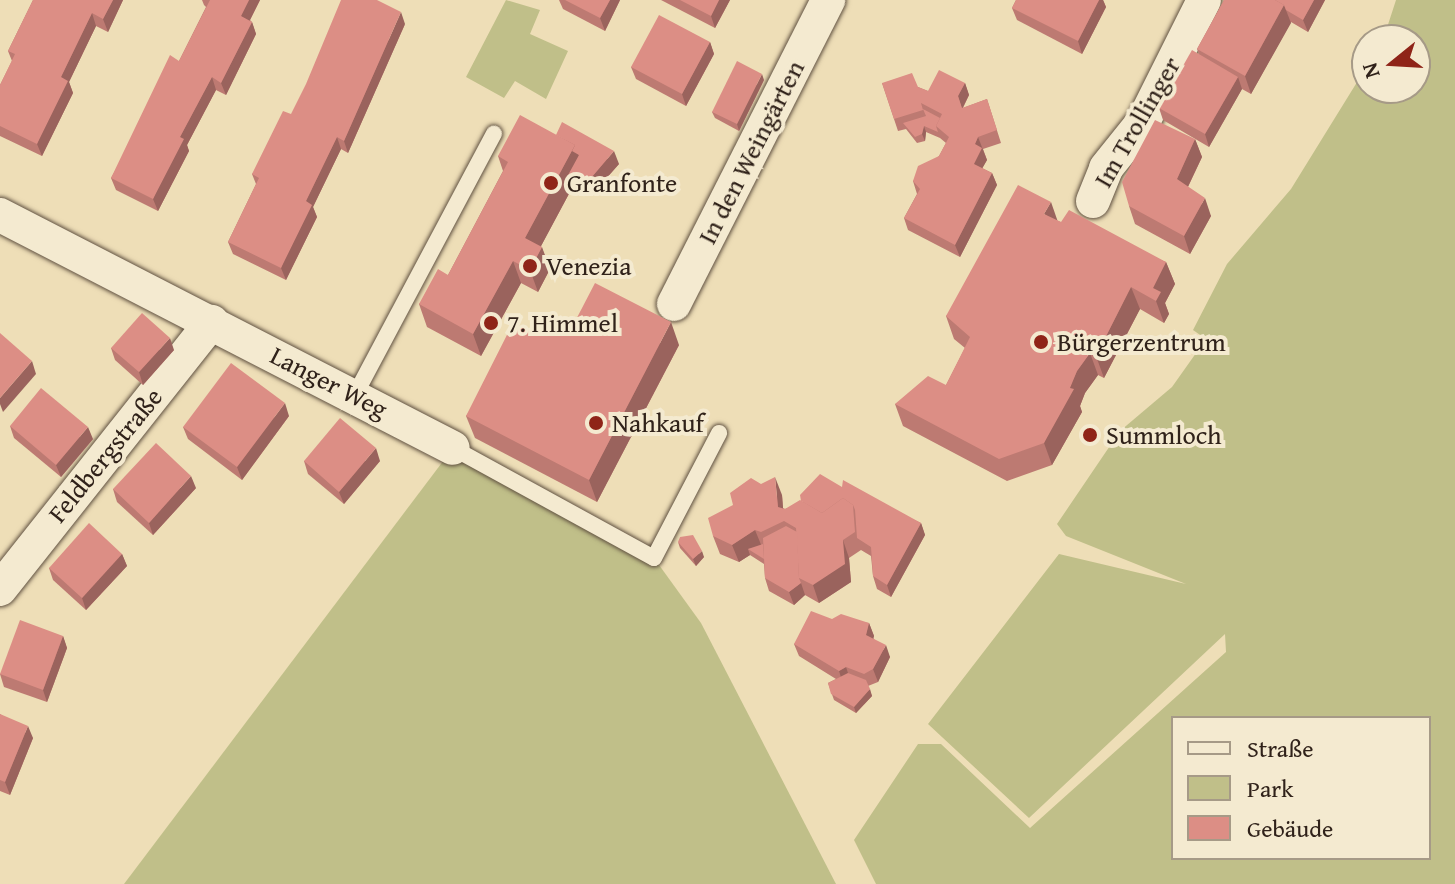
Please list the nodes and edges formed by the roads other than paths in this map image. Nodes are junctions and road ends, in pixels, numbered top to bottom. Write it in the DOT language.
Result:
graph roads {
  1 [pos="828,0"];
  2 [pos="1204,0"];
  3 [pos="494,134"];
  4 [pos="1093,201"];
  5 [pos="0,215"];
  6 [pos="674,304"];
  7 [pos="212,322"];
  8 [pos="355,395"];
  9 [pos="719,433"];
  10 [pos="453,448"];
  11 [pos="0,589"];
  1 -- 6 [label="street, In den Weingärten"];
  2 -- 4 [label="street, Im Trollinger"];
  3 -- 8 [label="lane"];
  5 -- 7 [label="street, Langer Weg"];
  7 -- 8 [label="street, Langer Weg"];
  7 -- 11 [label="street, Feldbergstraße"];
  8 -- 10 [label="street, Langer Weg"];
  9 -- 10 [label="lane, Langer Weg"];
}
